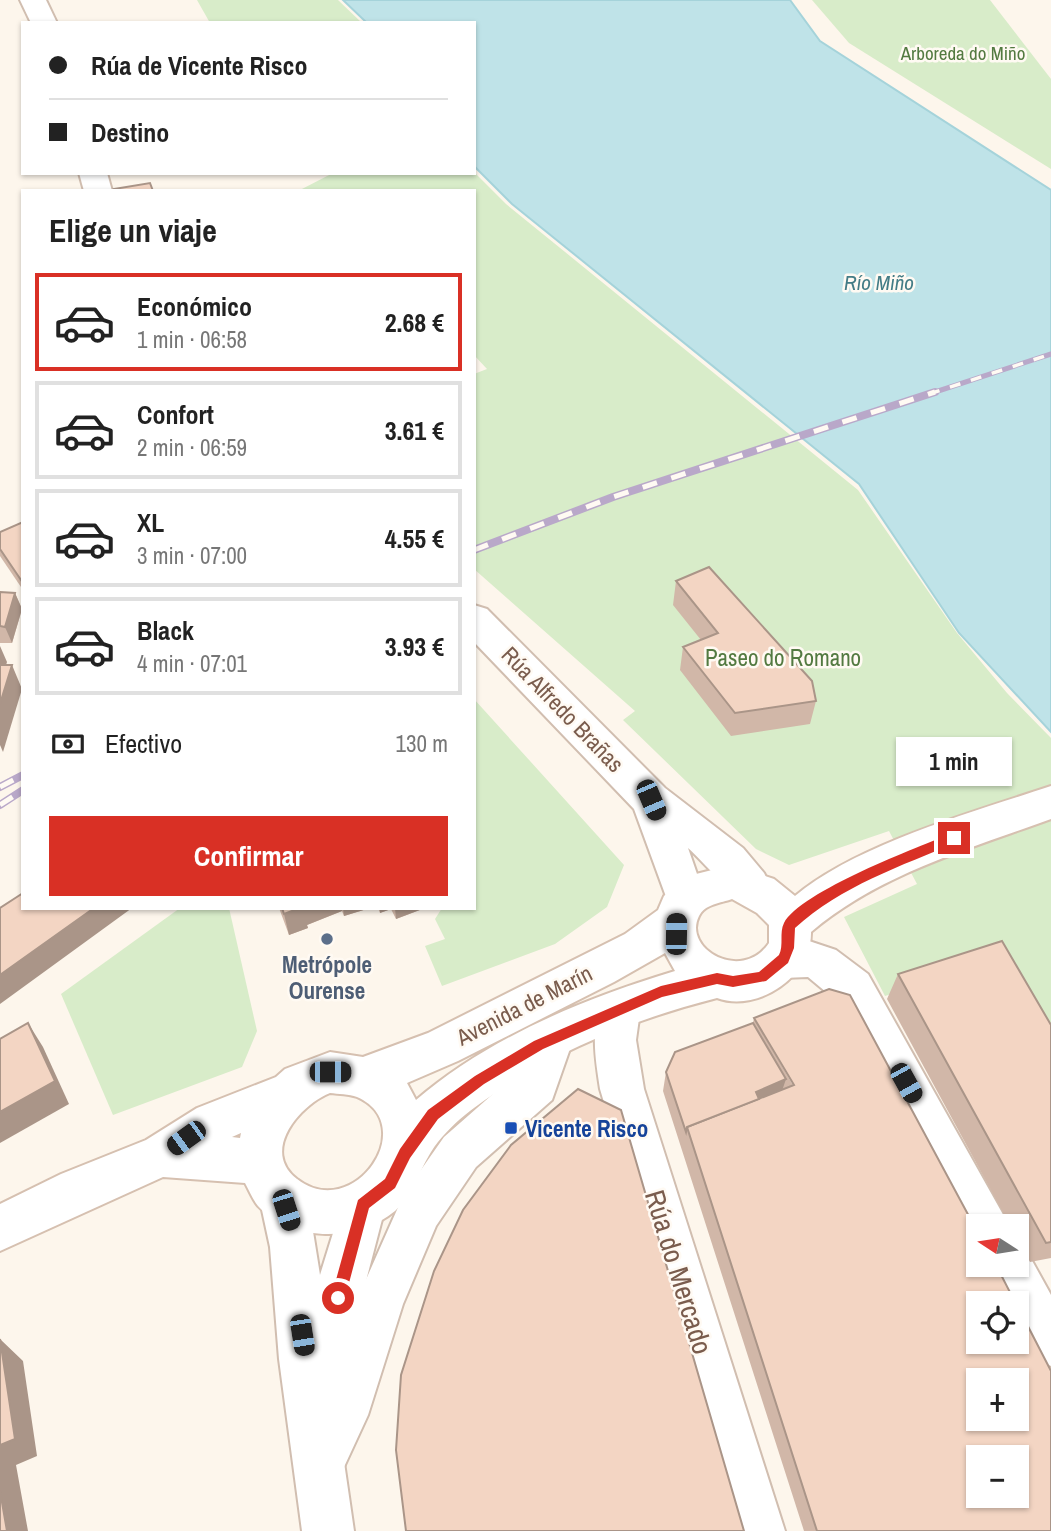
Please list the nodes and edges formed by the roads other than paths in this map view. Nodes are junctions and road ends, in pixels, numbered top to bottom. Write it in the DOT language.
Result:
graph roads {
  1 [pos="33,0"];
  2 [pos="43,21"];
  3 [pos="476,621"];
  4 [pos="651,800"];
  5 [pos="1051,802"];
  6 [pos="681,910"];
  7 [pos="774,917"];
  8 [pos="717,979"];
  9 [pos="618,1011"];
  10 [pos="365,1077"];
  11 [pos="282,1096"];
  12 [pos="162,1155"];
  13 [pos="420,1169"];
  14 [pos="272,1180"];
  15 [pos="370,1200"];
  16 [pos="980,1214"];
  17 [pos="0,1228"];
  18 [pos="1015,1278"];
  19 [pos="1051,1342"];
  20 [pos="320,1462"];
  21 [pos="328,1531"];
  22 [pos="759,1531"];
  1 -- 2 [label="street"];
  3 -- 4 [label="street, Rúa Alfredo Brañas"];
  4 -- 6 [label="street, Rúa Alfredo Brañas"];
  4 -- 7 [label="street, Rúa Alfredo Brañas"];
  5 -- 7 [label="street"];
  6 -- 7 [label="street"];
  6 -- 8 [label="street"];
  6 -- 10 [label="street, Avenida de Marín"];
  7 -- 8 [label="street"];
  7 -- 16 [label="street"];
  8 -- 9 [label="street, Avenida de Marín"];
  9 -- 13 [label="street, Avenida de Marín"];
  9 -- 22 [label="street, Rúa do Mercado"];
  10 -- 11 [label="street"];
  10 -- 13 [label="street"];
  11 -- 12 [label="street"];
  11 -- 14 [label="street"];
  12 -- 14 [label="street"];
  12 -- 17 [label="street"];
  13 -- 15 [label="street"];
  13 -- 20 [label="street"];
  14 -- 15 [label="street"];
  14 -- 20 [label="street"];
  15 -- 20 [label="street"];
  18 -- 19 [label="street"];
  20 -- 21 [label="street"];
}
